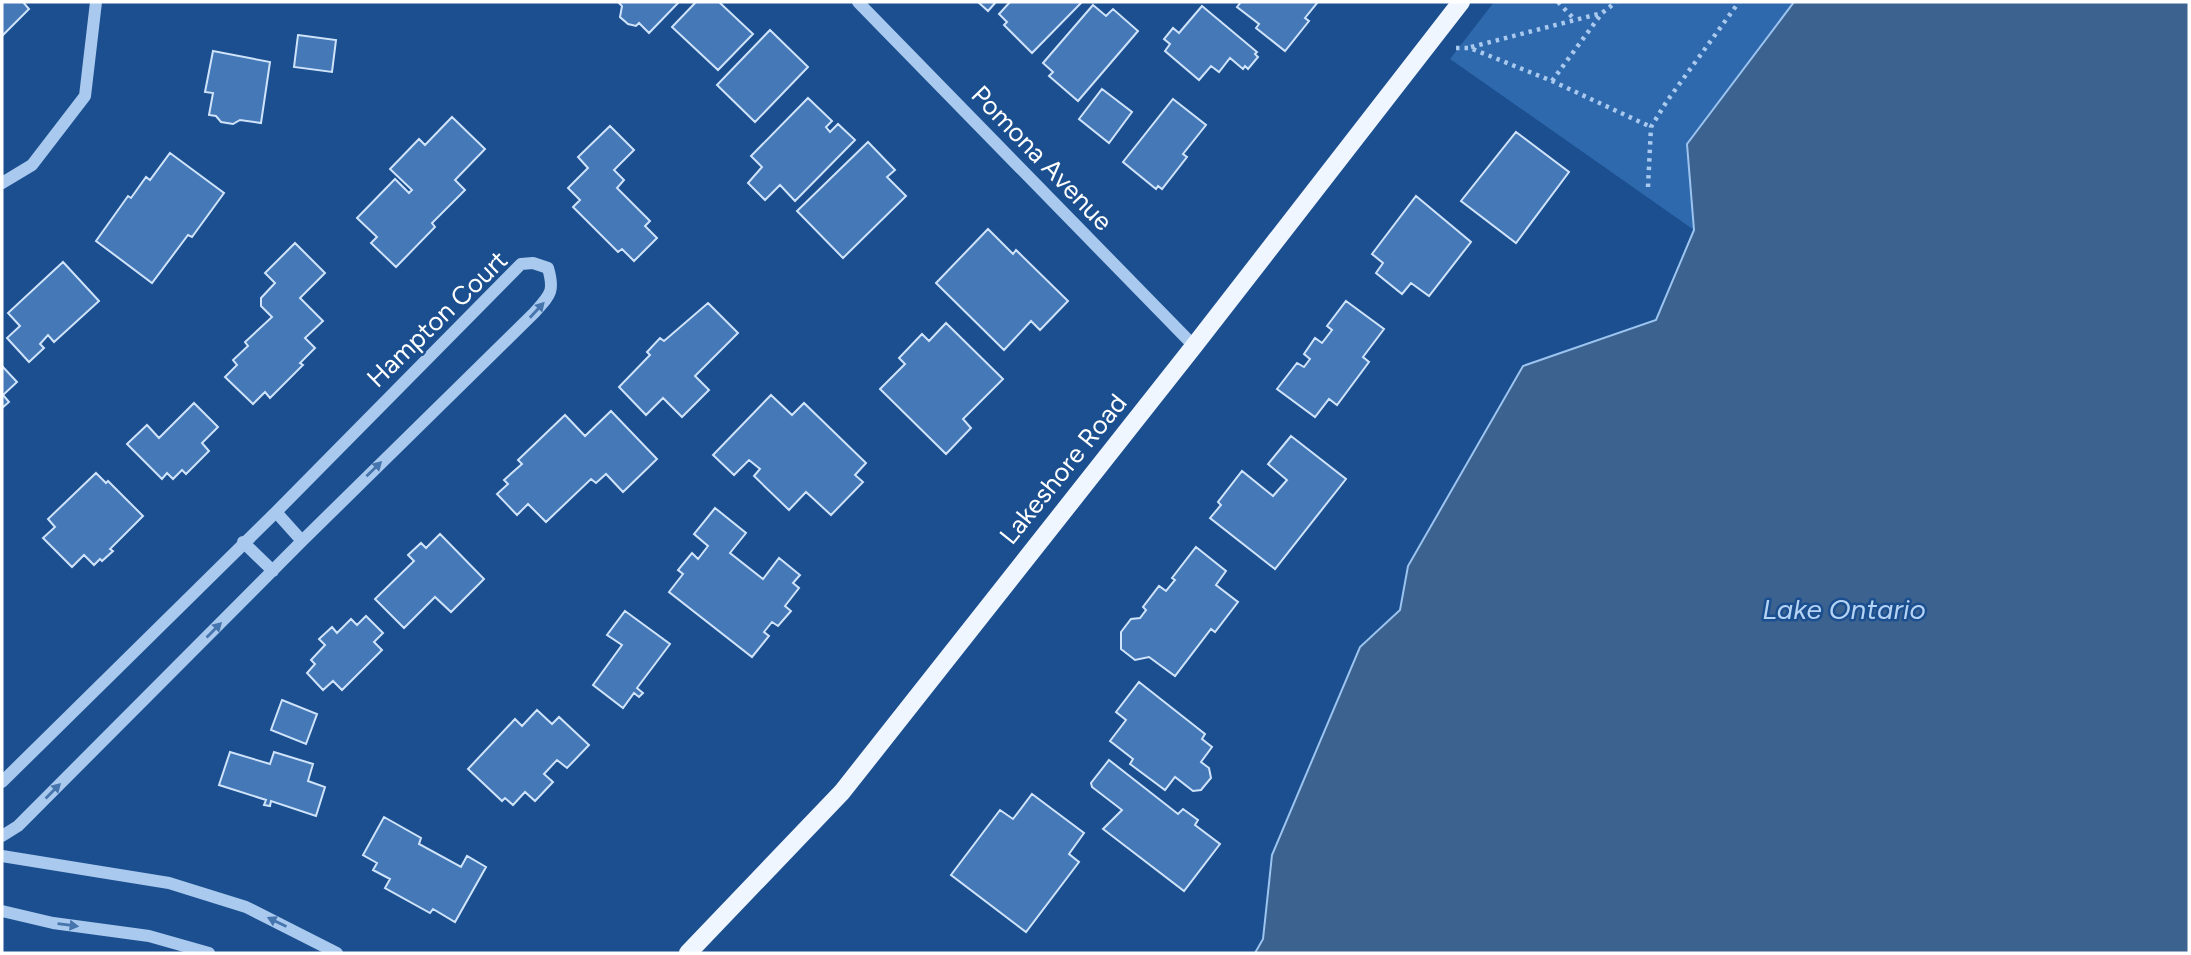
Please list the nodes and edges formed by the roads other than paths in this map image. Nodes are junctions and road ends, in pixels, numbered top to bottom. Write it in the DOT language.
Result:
graph roads {
  1 [pos="96,2"];
  2 [pos="858,2"];
  3 [pos="1461,2"];
  4 [pos="2,183"];
  5 [pos="1194,346"];
  6 [pos="275,512"];
  7 [pos="302,541"];
  8 [pos="243,542"];
  9 [pos="273,571"];
  10 [pos="2,782"];
  11 [pos="2,836"];
  12 [pos="2,856"];
  13 [pos="2,911"];
  14 [pos="315,948"];
  15 [pos="209,953"];
  16 [pos="337,953"];
  17 [pos="688,953"];
  1 -- 4 [label="street"];
  2 -- 5 [label="street, Pomona Avenue"];
  3 -- 5 [label="main road, Lakeshore Road"];
  5 -- 17 [label="main road, Lakeshore Road"];
  6 -- 7 [label="street"];
  7 -- 6 [label="street, Hampton Court, one-way"];
  6 -- 8 [label="street, Hampton Court"];
  7 -- 9 [label="street, Hampton Court"];
  8 -- 9 [label="street"];
  8 -- 10 [label="street, Hampton Court"];
  11 -- 9 [label="street, Hampton Court, one-way"];
  14 -- 12 [label="street, one-way"];
  13 -- 15 [label="street, one-way"];
  14 -- 16 [label="street"];
}
